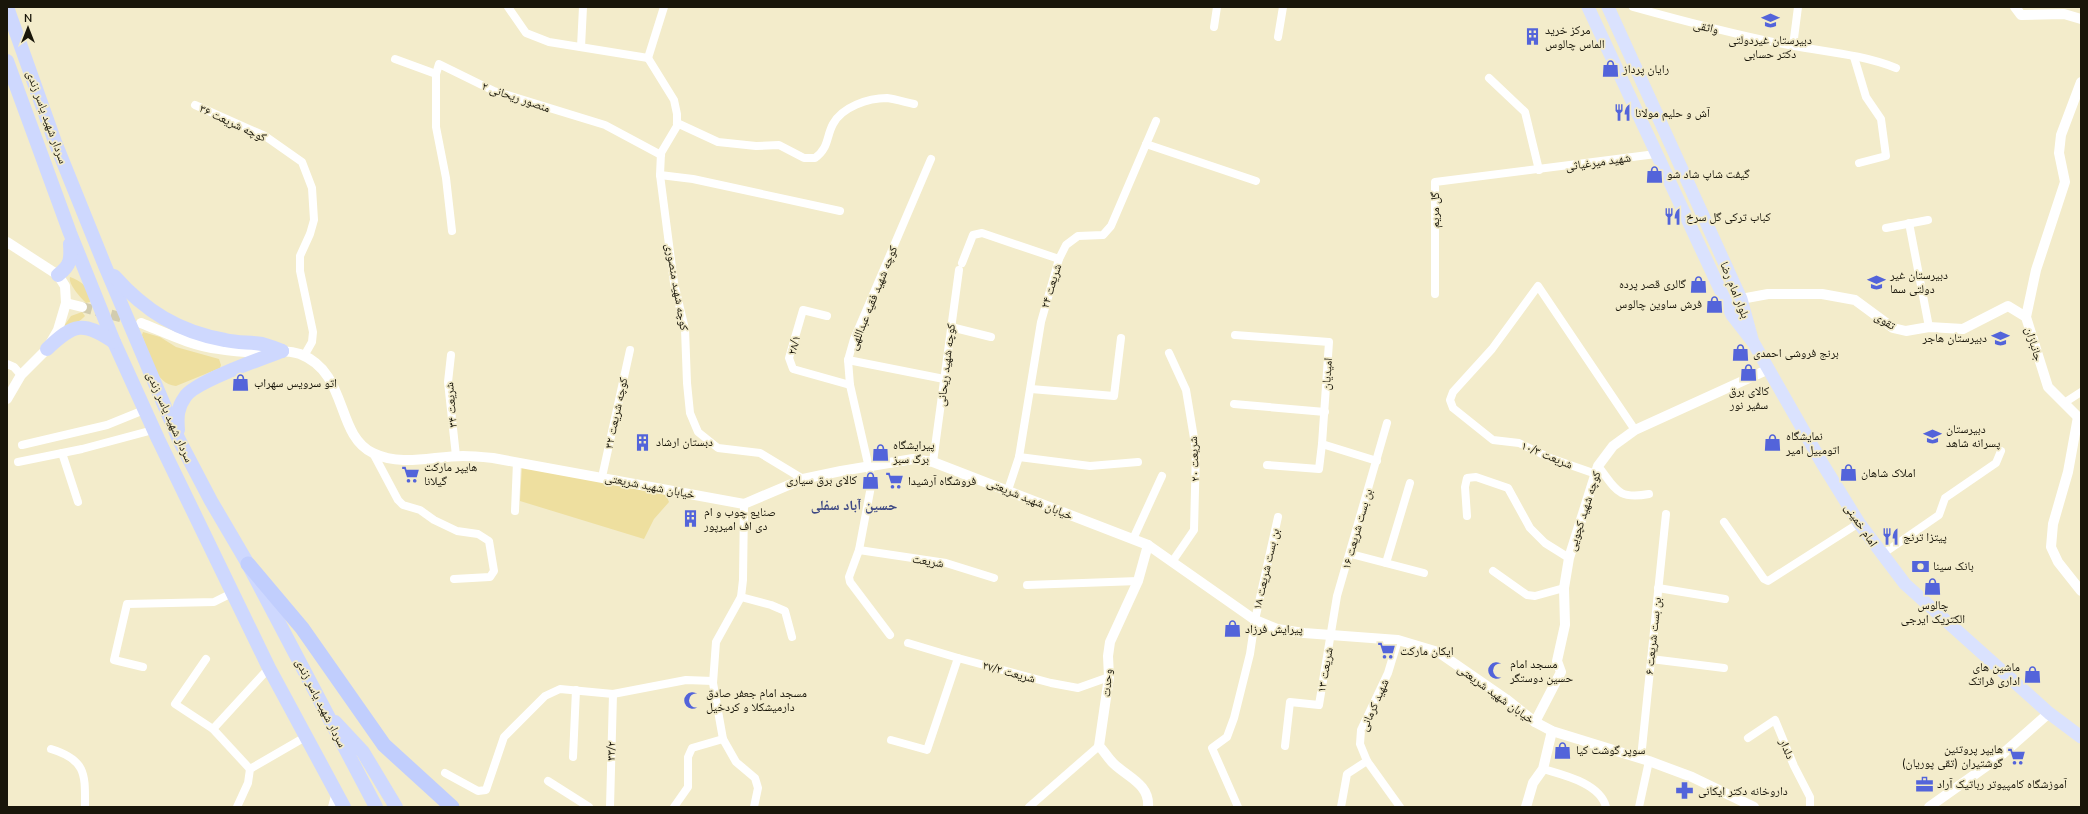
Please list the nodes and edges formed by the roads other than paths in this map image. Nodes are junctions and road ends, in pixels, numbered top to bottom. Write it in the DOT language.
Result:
graph roads {
  1 [pos="7,7"];
  2 [pos="508,7"];
  3 [pos="583,7"];
  4 [pos="664,7"];
  5 [pos="1217,7"];
  6 [pos="1283,7"];
  7 [pos="1588,7"];
  8 [pos="1608,7"];
  9 [pos="1633,7"];
  10 [pos="1798,7"];
  11 [pos="2014,7"];
  12 [pos="2081,19"];
  13 [pos="1214,27"];
  14 [pos="1278,37"];
  15 [pos="1793,46"];
  16 [pos="581,47"];
  17 [pos="1854,57"];
  18 [pos="648,58"];
  19 [pos="395,59"];
  20 [pos="7,61"];
  21 [pos="1896,68"];
  22 [pos="436,74"];
  23 [pos="1489,78"];
  24 [pos="2081,82"];
  25 [pos="914,104"];
  26 [pos="195,105"];
  27 [pos="1156,122"];
  28 [pos="677,123"];
  29 [pos="1146,144"];
  30 [pos="1656,154"];
  31 [pos="661,155"];
  32 [pos="931,159"];
  33 [pos="1858,163"];
  34 [pos="1539,170"];
  35 [pos="660,175"];
  36 [pos="1256,181"];
  37 [pos="840,211"];
  38 [pos="1928,220"];
  39 [pos="1908,223"];
  40 [pos="1886,228"];
  41 [pos="452,230"];
  42 [pos="70,233"];
  43 [pos="7,242"];
  44 [pos="1059,259"];
  45 [pos="105,266"];
  46 [pos="58,275"];
  47 [pos="1435,294"];
  48 [pos="1741,299"];
  49 [pos="66,303"];
  50 [pos="82,307"];
  51 [pos="827,316"];
  52 [pos="2026,317"];
  53 [pos="141,323"];
  54 [pos="950,327"];
  55 [pos="1929,327"];
  56 [pos="1235,335"];
  57 [pos="991,337"];
  58 [pos="1121,338"];
  59 [pos="114,342"];
  60 [pos="1753,342"];
  61 [pos="47,349"];
  62 [pos="630,350"];
  63 [pos="282,351"];
  64 [pos="1169,353"];
  65 [pos="451,355"];
  66 [pos="304,356"];
  67 [pos="848,360"];
  68 [pos="7,364"];
  69 [pos="1769,369"];
  70 [pos="21,375"];
  71 [pos="944,379"];
  72 [pos="850,385"];
  73 [pos="1031,390"];
  74 [pos="2081,392"];
  75 [pos="7,398"];
  76 [pos="1234,404"];
  77 [pos="2064,404"];
  78 [pos="144,410"];
  79 [pos="1324,412"];
  80 [pos="2079,417"];
  81 [pos="1387,423"];
  82 [pos="153,430"];
  83 [pos="1635,430"];
  84 [pos="179,440"];
  85 [pos="1322,444"];
  86 [pos="22,445"];
  87 [pos="2001,451"];
  88 [pos="62,453"];
  89 [pos="373,453"];
  90 [pos="456,456"];
  91 [pos="1019,457"];
  92 [pos="1377,461"];
  93 [pos="18,462"];
  94 [pos="517,462"];
  95 [pos="933,462"];
  96 [pos="1138,462"];
  97 [pos="870,465"];
  98 [pos="1267,465"];
  99 [pos="1597,470"];
  100 [pos="1162,476"];
  101 [pos="602,477"];
  102 [pos="803,480"];
  103 [pos="1410,483"];
  104 [pos="1008,490"];
  105 [pos="1649,494"];
  106 [pos="78,502"];
  107 [pos="744,504"];
  108 [pos="515,511"];
  109 [pos="1666,514"];
  110 [pos="1467,516"];
  111 [pos="1278,517"];
  112 [pos="1724,522"];
  113 [pos="1858,523"];
  114 [pos="1133,539"];
  115 [pos="1148,546"];
  116 [pos="859,550"];
  117 [pos="1351,554"];
  118 [pos="1881,555"];
  119 [pos="1569,558"];
  120 [pos="1172,562"];
  121 [pos="1386,563"];
  122 [pos="248,564"];
  123 [pos="1493,570"];
  124 [pos="1424,573"];
  125 [pos="994,578"];
  126 [pos="454,579"];
  127 [pos="1138,581"];
  128 [pos="1027,585"];
  129 [pos="1564,588"];
  130 [pos="1658,588"];
  131 [pos="2081,591"];
  132 [pos="232,593"];
  133 [pos="741,597"];
  134 [pos="1725,599"];
  135 [pos="1254,620"];
  136 [pos="890,635"];
  137 [pos="1331,635"];
  138 [pos="792,637"];
  139 [pos="1398,640"];
  140 [pos="908,643"];
  141 [pos="958,658"];
  142 [pos="206,659"];
  143 [pos="1651,659"];
  144 [pos="143,668"];
  145 [pos="269,668"];
  146 [pos="1724,668"];
  147 [pos="1109,677"];
  148 [pos="713,682"];
  149 [pos="576,690"];
  150 [pos="613,694"];
  151 [pos="322,707"];
  152 [pos="2049,713"];
  153 [pos="1535,722"];
  154 [pos="213,729"];
  155 [pos="1552,731"];
  156 [pos="307,736"];
  157 [pos="2081,737"];
  158 [pos="1748,738"];
  159 [pos="723,739"];
  160 [pos="891,740"];
  161 [pos="1099,746"];
  162 [pos="1286,746"];
  163 [pos="51,749"];
  164 [pos="573,757"];
  165 [pos="1645,759"];
  166 [pos="1367,761"];
  167 [pos="250,768"];
  168 [pos="1543,769"];
  169 [pos="445,773"];
  170 [pos="548,781"];
  171 [pos="336,792"];
  172 [pos="84,807"];
  173 [pos="237,807"];
  174 [pos="332,807"];
  175 [pos="344,807"];
  176 [pos="376,807"];
  177 [pos="396,807"];
  178 [pos="452,807"];
  179 [pos="589,807"];
  180 [pos="610,807"];
  181 [pos="674,807"];
  182 [pos="754,807"];
  183 [pos="1029,807"];
  184 [pos="1148,807"];
  185 [pos="1238,807"];
  186 [pos="1342,807"];
  187 [pos="1400,807"];
  188 [pos="1526,807"];
  189 [pos="1606,807"];
  190 [pos="1639,807"];
  191 [pos="1754,807"];
  192 [pos="1810,807"];
  193 [pos="1929,807"];
  1 -- 45 [label="highway, سردار شهید یاسر زندی"];
  2 -- 16 [label="street"];
  3 -- 16 [label="street"];
  4 -- 18 [label="street"];
  5 -- 13 [label="street"];
  6 -- 14 [label="street"];
  7 -- 30 [label="main road, بلوار امام رضا"];
  8 -- 48 [label="main road, بلوار امام رضا"];
  9 -- 15 [label="street, واثقی"];
  10 -- 15 [label="street"];
  11 -- 12 [label="street"];
  15 -- 17 [label="street, واثقی"];
  16 -- 18 [label="street"];
  17 -- 21 [label="street, واثقی"];
  17 -- 33 [label="street"];
  18 -- 28 [label="street"];
  19 -- 22 [label="street"];
  20 -- 42 [label="highway, سردار شهید یاسر زندی"];
  22 -- 31 [label="street, منصور ریحانی ۲"];
  22 -- 41 [label="street"];
  23 -- 34 [label="street"];
  24 -- 52 [label="street, جانبازان"];
  25 -- 28 [label="street"];
  26 -- 66 [label="street, کوچه شریعت ۳۶"];
  27 -- 29 [label="street, شریعت ۲۴"];
  28 -- 31 [label="street, کوچه شهید منصوری"];
  29 -- 36 [label="street"];
  29 -- 44 [label="street, شریعت ۲۴"];
  30 -- 34 [label="street, شهید میرغیاثی"];
  30 -- 60 [label="main road, بلوار امام رضا"];
  31 -- 35 [label="street, کوچه شهید منصوری"];
  32 -- 67 [label="street, کوچه شهید فقیه عبداللهی"];
  34 -- 47 [label="street, گل مریم"];
  35 -- 37 [label="street"];
  35 -- 102 [label="street, کوچه شهید منصوری"];
  38 -- 39 [label="street"];
  39 -- 40 [label="street"];
  39 -- 55 [label="street"];
  42 -- 46 [label="highway"];
  42 -- 59 [label="highway, سردار شهید یاسر زندی"];
  43 -- 46 [label="street"];
  44 -- 54 [label="street, کوچه شهید ریحانی"];
  44 -- 73 [label="street, شریعت ۲۴"];
  45 -- 63 [label="highway"];
  45 -- 84 [label="highway, سردار شهید یاسر زندی"];
  46 -- 49 [label="street"];
  48 -- 55 [label="street, تقوی"];
  48 -- 60 [label="main road, بلوار امام رضا"];
  49 -- 50 [label="street"];
  49 -- 61 [label="street"];
  51 -- 72 [label="street, ۲۸/۱"];
  52 -- 55 [label="street, تقوی"];
  52 -- 77 [label="street, جانبازان"];
  53 -- 63 [label="street, خیابان شهید شریعتی"];
  54 -- 57 [label="street"];
  54 -- 71 [label="street, کوچه شهید ریحانی"];
  56 -- 79 [label="street, امیدیان"];
  58 -- 73 [label="street"];
  59 -- 61 [label="highway"];
  59 -- 78 [label="highway, سردار شهید یاسر زندی"];
  60 -- 69 [label="main road, امام خمینی"];
  61 -- 70 [label="street"];
  62 -- 101 [label="street, کوچه شریعت ۳۲"];
  63 -- 66 [label="street, خیابان شهید شریعتی"];
  63 -- 84 [label="highway"];
  64 -- 120 [label="street, شریعت ۲۰"];
  65 -- 90 [label="street, شریعت ۳۴"];
  66 -- 89 [label="street, خیابان شهید شریعتی"];
  67 -- 71 [label="street"];
  67 -- 72 [label="street, کوچه شهید فقیه عبداللهی"];
  68 -- 70 [label="street"];
  69 -- 83 [label="street, کوچه شهید کچویی"];
  69 -- 113 [label="main road, امام خمینی"];
  70 -- 75 [label="street"];
  71 -- 95 [label="street, کوچه شهید ریحانی"];
  72 -- 97 [label="street, کوچه شهید فقیه عبداللهی"];
  73 -- 91 [label="street, شریعت ۲۴"];
  74 -- 77 [label="street"];
  76 -- 79 [label="street"];
  77 -- 80 [label="street, جانبازان"];
  78 -- 82 [label="highway, سردار شهید یاسر زندی"];
  78 -- 86 [label="street"];
  79 -- 85 [label="street, امیدیان"];
  80 -- 131 [label="street, جانبازان"];
  81 -- 92 [label="street, بن بست شریعت ۱۶"];
  82 -- 88 [label="street"];
  82 -- 132 [label="highway, سردار شهید یاسر زندی"];
  83 -- 99 [label="street, کوچه شهید کچویی"];
  83 -- 99 [label="street, شریعت ۱۰/۳"];
  84 -- 122 [label="highway, سردار شهید یاسر زندی"];
  85 -- 92 [label="street"];
  85 -- 98 [label="street, امیدیان"];
  87 -- 118 [label="street"];
  88 -- 93 [label="street"];
  88 -- 106 [label="street"];
  89 -- 90 [label="street, خیابان شهید شریعتی"];
  89 -- 126 [label="street"];
  90 -- 94 [label="street, خیابان شهید شریعتی"];
  91 -- 96 [label="street"];
  91 -- 104 [label="street, شریعت ۲۴"];
  92 -- 117 [label="street, بن بست شریعت ۱۶"];
  94 -- 101 [label="street, خیابان شهید شریعتی"];
  94 -- 108 [label="street"];
  95 -- 97 [label="street, خیابان شهید شریعتی"];
  95 -- 104 [label="street, خیابان شهید شریعتی"];
  97 -- 102 [label="street, خیابان شهید شریعتی"];
  97 -- 116 [label="street, کوچه شهید فقیه عبداللهی"];
  99 -- 105 [label="street"];
  99 -- 119 [label="street, کوچه شهید کچویی"];
  100 -- 114 [label="street"];
  101 -- 107 [label="street, خیابان شهید شریعتی"];
  102 -- 107 [label="street, خیابان شهید شریعتی"];
  103 -- 121 [label="street"];
  104 -- 114 [label="street, خیابان شهید شریعتی"];
  107 -- 133 [label="street"];
  109 -- 130 [label="street, بن بست شریعت ۶"];
  110 -- 119 [label="street"];
  111 -- 135 [label="street, بن بست شریعت ۱۸"];
  112 -- 113 [label="street"];
  113 -- 118 [label="main road, امام خمینی"];
  114 -- 115 [label="street, خیابان شهید شریعتی"];
  115 -- 120 [label="street, خیابان شهید شریعتی"];
  115 -- 127 [label="street, وحدت"];
  116 -- 125 [label="street, شریعت"];
  116 -- 136 [label="street, کوچه شهید فقیه عبداللهی"];
  117 -- 121 [label="street"];
  117 -- 137 [label="street, بن بست شریعت ۱۶"];
  118 -- 152 [label="main road, امام خمینی"];
  119 -- 129 [label="street, کوچه شهید کچویی"];
  120 -- 135 [label="street, خیابان شهید شریعتی"];
  121 -- 124 [label="street"];
  122 -- 151 [label="highway, سردار شهید یاسر زندی"];
  122 -- 178 [label="highway"];
  123 -- 129 [label="street"];
  127 -- 128 [label="street"];
  127 -- 147 [label="street, وحدت"];
  129 -- 153 [label="street, کوچه شهید کچویی"];
  130 -- 134 [label="street"];
  130 -- 143 [label="street, بن بست شریعت ۶"];
  132 -- 144 [label="street"];
  132 -- 145 [label="highway, سردار شهید یاسر زندی"];
  133 -- 138 [label="street"];
  133 -- 148 [label="street"];
  135 -- 137 [label="street, خیابان شهید شریعتی"];
  135 -- 185 [label="street, بن بست شریعت ۱۸"];
  137 -- 139 [label="street, خیابان شهید شریعتی"];
  137 -- 162 [label="street, شریعت ۱۳"];
  139 -- 153 [label="street, خیابان شهید شریعتی"];
  139 -- 166 [label="street, شهید کرمانی"];
  140 -- 141 [label="street, شریعت ۲۷/۲"];
  141 -- 147 [label="street, شریعت ۲۷/۲"];
  141 -- 160 [label="street"];
  142 -- 154 [label="street"];
  143 -- 146 [label="street"];
  143 -- 165 [label="street, بن بست شریعت ۶"];
  145 -- 154 [label="street"];
  145 -- 156 [label="highway, سردار شهید یاسر زندی"];
  147 -- 161 [label="street, وحدت"];
  148 -- 150 [label="street"];
  148 -- 159 [label="street"];
  149 -- 150 [label="street"];
  149 -- 164 [label="street"];
  149 -- 169 [label="street"];
  150 -- 180 [label="street, ۳۳/۲"];
  151 -- 176 [label="highway, سردار شهید یاسر زندی"];
  151 -- 177 [label="highway"];
  152 -- 157 [label="main road, امام خمینی"];
  152 -- 193 [label="street"];
  153 -- 155 [label="street, خیابان شهید شریعتی"];
  154 -- 167 [label="street"];
  155 -- 165 [label="street, خیابان شهید شریعتی"];
  155 -- 168 [label="street"];
  156 -- 167 [label="street"];
  156 -- 171 [label="highway, سردار شهید یاسر زندی"];
  158 -- 192 [label="street, دلدار"];
  159 -- 181 [label="street"];
  159 -- 182 [label="street"];
  161 -- 183 [label="street"];
  161 -- 184 [label="street"];
  163 -- 172 [label="street"];
  165 -- 190 [label="street, بن بست شریعت ۶"];
  165 -- 191 [label="street, خیابان شهید شریعتی"];
  166 -- 186 [label="street"];
  166 -- 187 [label="street, شهید کرمانی"];
  167 -- 173 [label="street"];
  168 -- 188 [label="street"];
  168 -- 189 [label="street"];
  170 -- 179 [label="street"];
  171 -- 174 [label="street"];
  171 -- 175 [label="highway, سردار شهید یاسر زندی"];
}
